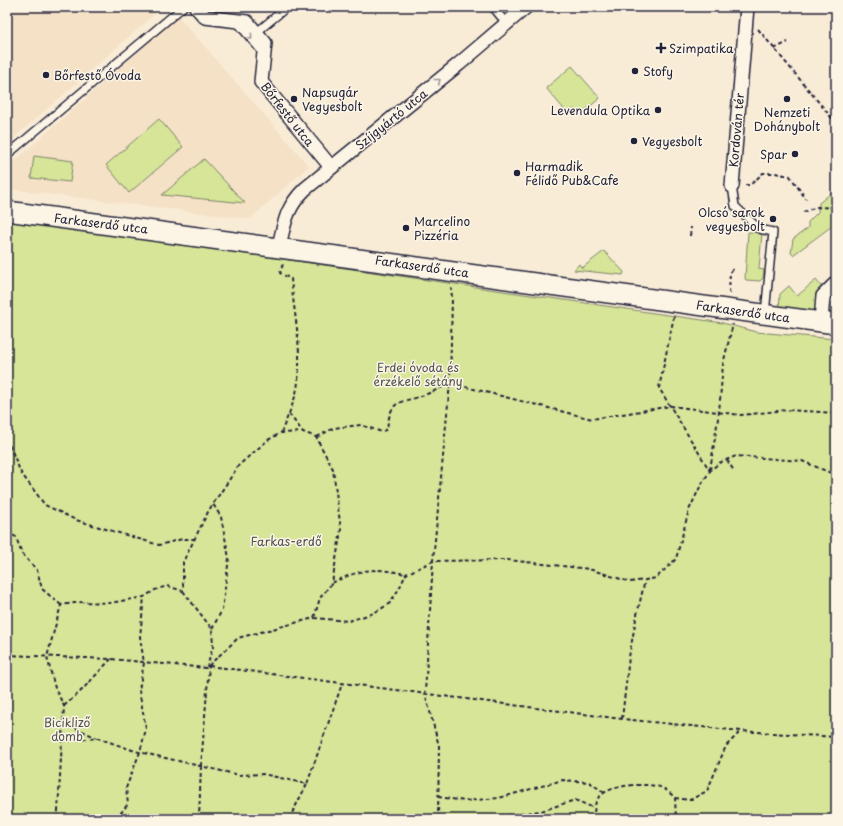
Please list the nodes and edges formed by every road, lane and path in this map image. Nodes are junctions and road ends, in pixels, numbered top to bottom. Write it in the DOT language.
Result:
graph roads {
  1 [pos="183,7"];
  2 [pos="196,7"];
  3 [pos="287,7"];
  4 [pos="493,7"];
  5 [pos="526,7"];
  6 [pos="747,7"];
  7 [pos="236,21"];
  8 [pos="506,23"];
  9 [pos="758,25"];
  10 [pos="257,32"];
  11 [pos="788,42"];
  12 [pos="774,49"];
  13 [pos="264,54"];
  14 [pos="836,123"];
  15 [pos="7,155"];
  16 [pos="331,168"];
  17 [pos="732,186"];
  18 [pos="806,199"];
  19 [pos="836,208"];
  20 [pos="7,210"];
  21 [pos="803,212"];
  22 [pos="691,227"];
  23 [pos="690,236"];
  24 [pos="279,246"];
  25 [pos="289,262"];
  26 [pos="734,268"];
  27 [pos="449,270"];
  28 [pos="836,283"];
  29 [pos="729,295"];
  30 [pos="677,301"];
  31 [pos="765,314"];
  32 [pos="733,323"];
  33 [pos="828,323"];
  34 [pos="450,383"];
  35 [pos="671,406"];
  36 [pos="719,412"];
  37 [pos="836,413"];
  38 [pos="289,414"];
  39 [pos="303,432"];
  40 [pos="281,433"];
  41 [pos="316,437"];
  42 [pos="7,439"];
  43 [pos="726,460"];
  44 [pos="710,470"];
  45 [pos="734,471"];
  46 [pos="836,478"];
  47 [pos="213,504"];
  48 [pos="7,532"];
  49 [pos="194,539"];
  50 [pos="433,561"];
  51 [pos="406,574"];
  52 [pos="645,580"];
  53 [pos="332,583"];
  54 [pos="183,591"];
  55 [pos="144,597"];
  56 [pos="61,605"];
  57 [pos="314,618"];
  58 [pos="212,629"];
  59 [pos="7,655"];
  60 [pos="47,657"];
  61 [pos="112,659"];
  62 [pos="144,663"];
  63 [pos="209,666"];
  64 [pos="206,668"];
  65 [pos="342,684"];
  66 [pos="425,693"];
  67 [pos="64,706"];
  68 [pos="622,719"];
  69 [pos="63,722"];
  70 [pos="741,731"];
  71 [pos="836,737"];
  72 [pos="98,738"];
  73 [pos="62,741"];
  74 [pos="140,752"];
  75 [pos="201,766"];
  76 [pos="307,784"];
  77 [pos="605,793"];
  78 [pos="438,797"];
  79 [pos="675,798"];
  80 [pos="594,808"];
  81 [pos="56,819"];
  82 [pos="116,819"];
  83 [pos="199,819"];
  84 [pos="289,819"];
  85 [pos="438,819"];
  86 [pos="479,819"];
  87 [pos="594,819"];
  88 [pos="676,819"];
  1 -- 15 [label="lane"];
  2 -- 7 [label="street"];
  3 -- 10 [label="lane"];
  4 -- 8 [label="lane"];
  5 -- 8 [label="street, Szíjgyártó utca"];
  6 -- 17 [label="street, Kordován tér"];
  7 -- 10 [label="street"];
  7 -- 13 [label="lane, one-way"];
  16 -- 8 [label="street, Szíjgyártó utca, one-way"];
  9 -- 12 [label="path"];
  10 -- 13 [label="street, Bőrfestő utca"];
  11 -- 12 [label="path"];
  12 -- 14 [label="path"];
  13 -- 16 [label="street, Bőrfestő utca"];
  16 -- 24 [label="street, Szíjgyártó utca"];
  17 -- 18 [label="path"];
  17 -- 31 [label="lane, Kordován tér"];
  19 -- 21 [label="path"];
  20 -- 24 [label="street, Farkaserdő utca"];
  22 -- 23 [label="path"];
  24 -- 27 [label="street, Farkaserdő utca"];
  25 -- 38 [label="path"];
  26 -- 29 [label="path"];
  27 -- 30 [label="street, Farkaserdő utca"];
  27 -- 34 [label="path"];
  28 -- 33 [label="street"];
  30 -- 31 [label="street, Farkaserdő utca"];
  30 -- 35 [label="path"];
  31 -- 33 [label="street, Farkaserdő utca"];
  32 -- 36 [label="path"];
  34 -- 35 [label="path"];
  34 -- 41 [label="path"];
  34 -- 50 [label="path"];
  35 -- 36 [label="path"];
  35 -- 44 [label="path"];
  36 -- 37 [label="path"];
  36 -- 44 [label="path"];
  38 -- 39 [label="path"];
  38 -- 40 [label="path"];
  39 -- 40 [label="path"];
  39 -- 41 [label="path"];
  40 -- 47 [label="path"];
  41 -- 53 [label="path"];
  42 -- 49 [label="path"];
  43 -- 44 [label="path"];
  43 -- 45 [label="path"];
  43 -- 46 [label="path"];
  44 -- 52 [label="path"];
  47 -- 49 [label="path"];
  47 -- 58 [label="path"];
  48 -- 56 [label="path"];
  49 -- 54 [label="path"];
  50 -- 51 [label="path"];
  50 -- 52 [label="path"];
  50 -- 66 [label="path"];
  51 -- 53 [label="path"];
  51 -- 57 [label="path"];
  52 -- 68 [label="path"];
  53 -- 57 [label="path"];
  54 -- 55 [label="path"];
  54 -- 58 [label="path"];
  55 -- 56 [label="path"];
  55 -- 62 [label="path"];
  56 -- 60 [label="path"];
  57 -- 63 [label="path"];
  58 -- 64 [label="path"];
  59 -- 60 [label="path"];
  60 -- 61 [label="path"];
  60 -- 67 [label="path"];
  61 -- 62 [label="path"];
  61 -- 67 [label="path"];
  62 -- 64 [label="path"];
  62 -- 74 [label="path"];
  63 -- 64 [label="path"];
  63 -- 65 [label="path"];
  63 -- 75 [label="path"];
  65 -- 66 [label="path"];
  65 -- 76 [label="path"];
  66 -- 68 [label="path"];
  66 -- 78 [label="path"];
  67 -- 69 [label="path"];
  68 -- 70 [label="path"];
  69 -- 72 [label="path"];
  69 -- 73 [label="path"];
  70 -- 71 [label="path"];
  70 -- 79 [label="path"];
  72 -- 73 [label="path"];
  72 -- 74 [label="path"];
  73 -- 81 [label="path"];
  74 -- 75 [label="path"];
  74 -- 82 [label="path"];
  75 -- 76 [label="path"];
  75 -- 83 [label="path"];
  76 -- 84 [label="path"];
  77 -- 78 [label="path"];
  77 -- 79 [label="path"];
  77 -- 80 [label="path"];
  78 -- 85 [label="path"];
  79 -- 88 [label="path"];
  80 -- 86 [label="path"];
  80 -- 87 [label="path"];
}
